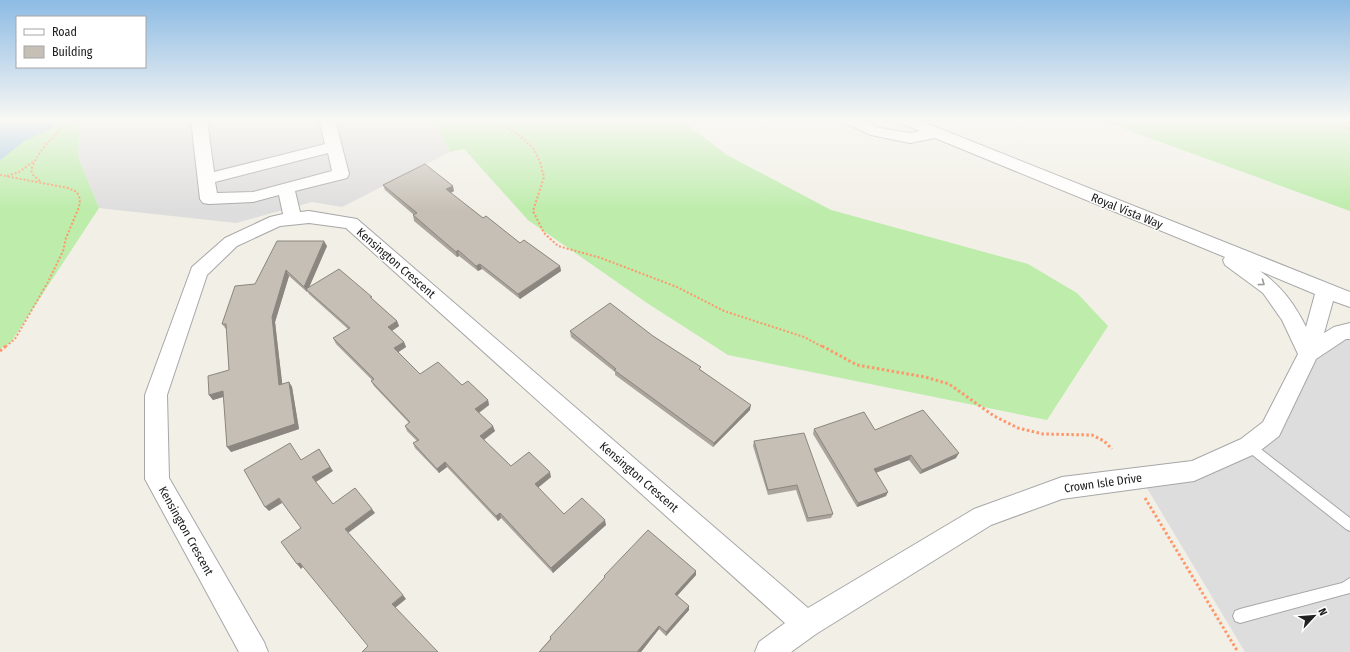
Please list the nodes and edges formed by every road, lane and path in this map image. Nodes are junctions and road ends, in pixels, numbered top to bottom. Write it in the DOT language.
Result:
graph roads {
  1 [pos="41,150"];
  2 [pos="203,150"];
  3 [pos="320,150"];
  4 [pos="335,150"];
  5 [pos="535,150"];
  6 [pos="978,150"];
  7 [pos="34,161"];
  8 [pos="0,175"];
  9 [pos="7,176"];
  10 [pos="207,179"];
  11 [pos="41,182"];
  12 [pos="286,188"];
  13 [pos="293,219"];
  14 [pos="1208,243"];
  15 [pos="1326,290"];
  16 [pos="1350,300"];
  17 [pos="1350,331"];
  18 [pos="0,351"];
  19 [pos="1308,354"];
  20 [pos="1249,446"];
  21 [pos="1112,449"];
  22 [pos="1143,494"];
  23 [pos="1350,525"];
  24 [pos="1350,584"];
  25 [pos="1240,616"];
  26 [pos="806,624"];
  27 [pos="254,652"];
  28 [pos="769,652"];
  29 [pos="1238,652"];
  1 -- 7 [label="path"];
  2 -- 10 [label="street"];
  3 -- 10 [label="street"];
  4 -- 12 [label="street"];
  5 -- 21 [label="path"];
  6 -- 14 [label="street, Royal Vista Way"];
  7 -- 9 [label="path"];
  7 -- 11 [label="path"];
  8 -- 9 [label="path"];
  9 -- 11 [label="path"];
  10 -- 12 [label="street"];
  11 -- 18 [label="path"];
  12 -- 13 [label="street"];
  13 -- 26 [label="street, Kensington Crescent"];
  13 -- 27 [label="street, Kensington Crescent"];
  14 -- 15 [label="street, Royal Vista Way"];
  14 -- 19 [label="street, one-way"];
  15 -- 16 [label="street, Royal Vista Way"];
  15 -- 19 [label="street, Crown Isle Drive"];
  17 -- 19 [label="street"];
  19 -- 20 [label="street, Crown Isle Drive"];
  20 -- 23 [label="lane"];
  20 -- 26 [label="street, Crown Isle Drive"];
  22 -- 29 [label="path"];
  24 -- 25 [label="lane"];
  26 -- 28 [label="street, Crown Isle Drive"];
}
